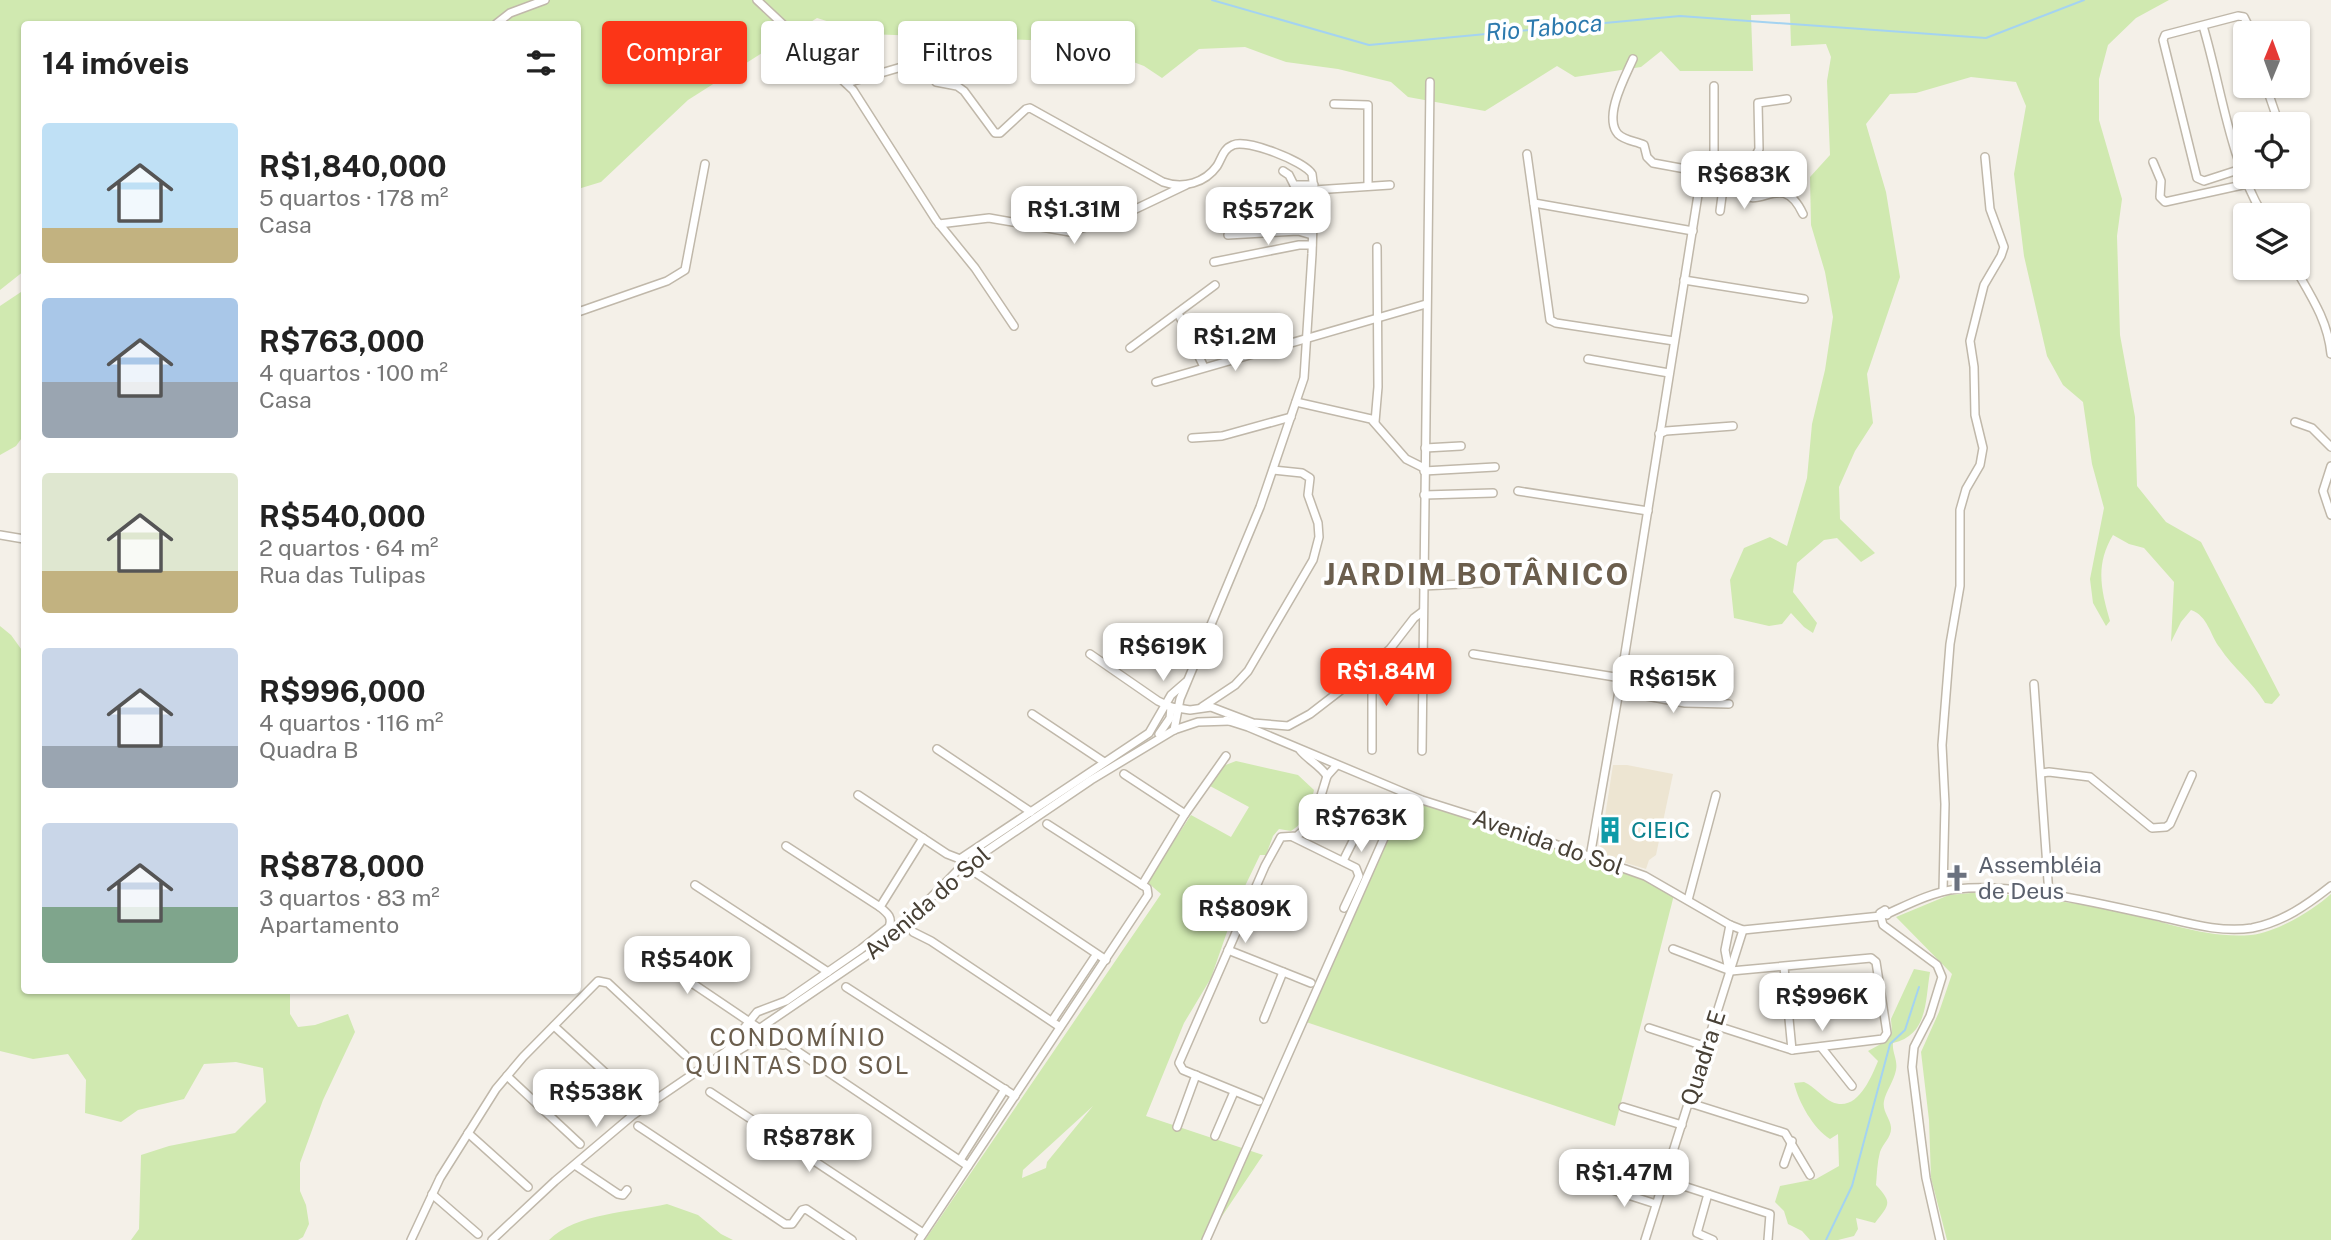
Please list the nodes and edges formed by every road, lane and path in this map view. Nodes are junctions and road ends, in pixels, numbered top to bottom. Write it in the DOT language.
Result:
graph roads {
  1 [pos="545,0"];
  2 [pos="757,0"];
  3 [pos="500,21"];
  4 [pos="780,21"];
  5 [pos="2246,21"];
  6 [pos="2203,26"];
  7 [pos="1633,59"];
  8 [pos="884,72"];
  9 [pos="1430,82"];
  10 [pos="848,84"];
  11 [pos="1714,86"];
  12 [pos="1787,99"];
  13 [pos="1334,104"];
  14 [pos="2233,130"];
  15 [pos="1527,154"];
  16 [pos="1985,157"];
  17 [pos="2152,162"];
  18 [pos="1729,163"];
  19 [pos="705,164"];
  20 [pos="1714,167"];
  21 [pos="2233,169"];
  22 [pos="1283,171"];
  23 [pos="1702,172"];
  24 [pos="1733,177"];
  25 [pos="1186,184"];
  26 [pos="1390,185"];
  27 [pos="1314,186"];
  28 [pos="1368,187"];
  29 [pos="2233,187"];
  30 [pos="1534,203"];
  31 [pos="1720,211"];
  32 [pos="1248,212"];
  33 [pos="1803,214"];
  34 [pos="1313,219"];
  35 [pos="939,224"];
  36 [pos="1693,231"];
  37 [pos="1228,235"];
  38 [pos="1312,235"];
  39 [pos="1312,245"];
  40 [pos="1377,247"];
  41 [pos="1214,262"];
  42 [pos="1684,280"];
  43 [pos="2302,280"];
  44 [pos="1215,285"];
  45 [pos="1804,299"];
  46 [pos="1426,304"];
  47 [pos="581,311"];
  48 [pos="1178,313"];
  49 [pos="1376,318"];
  50 [pos="1014,326"];
  51 [pos="1307,338"];
  52 [pos="1674,341"];
  53 [pos="1130,348"];
  54 [pos="2331,354"];
  55 [pos="1588,359"];
  56 [pos="1204,367"];
  57 [pos="1669,373"];
  58 [pos="1156,382"];
  59 [pos="1296,402"];
  60 [pos="1291,417"];
  61 [pos="1375,422"];
  62 [pos="2295,422"];
  63 [pos="1733,426"];
  64 [pos="1660,434"];
  65 [pos="1192,438"];
  66 [pos="1461,446"];
  67 [pos="2331,447"];
  68 [pos="1425,448"];
  69 [pos="2331,466"];
  70 [pos="1495,467"];
  71 [pos="1273,470"];
  72 [pos="1424,470"];
  73 [pos="1518,491"];
  74 [pos="1493,493"];
  75 [pos="1424,495"];
  76 [pos="1648,510"];
  77 [pos="2331,515"];
  78 [pos="0,535"];
  79 [pos="21,538"];
  80 [pos="1482,583"];
  81 [pos="1423,586"];
  82 [pos="1422,612"];
  83 [pos="1090,654"];
  84 [pos="1473,654"];
  85 [pos="1373,665"];
  86 [pos="1621,678"];
  87 [pos="1188,681"];
  88 [pos="2034,684"];
  89 [pos="1619,691"];
  90 [pos="1172,694"];
  91 [pos="1180,699"];
  92 [pos="1729,704"];
  93 [pos="1202,707"];
  94 [pos="1174,708"];
  95 [pos="1032,714"];
  96 [pos="1170,716"];
  97 [pos="1178,726"];
  98 [pos="1159,734"];
  99 [pos="1143,748"];
  100 [pos="937,749"];
  101 [pos="1299,749"];
  102 [pos="1372,750"];
  103 [pos="1422,751"];
  104 [pos="1226,756"];
  105 [pos="1104,762"];
  106 [pos="1336,766"];
  107 [pos="2042,773"];
  108 [pos="1124,774"];
  109 [pos="2192,775"];
  110 [pos="1327,776"];
  111 [pos="1404,793"];
  112 [pos="1716,794"];
  113 [pos="859,795"];
  114 [pos="1031,812"];
  115 [pos="1185,814"];
  116 [pos="1363,821"];
  117 [pos="1047,824"];
  118 [pos="1293,837"];
  119 [pos="923,838"];
  120 [pos="786,846"];
  121 [pos="1590,857"];
  122 [pos="1343,861"];
  123 [pos="976,873"];
  124 [pos="695,885"];
  125 [pos="1142,885"];
  126 [pos="2331,886"];
  127 [pos="1943,891"];
  128 [pos="2049,895"];
  129 [pos="1688,900"];
  130 [pos="880,907"];
  131 [pos="1344,908"];
  132 [pos="1883,914"];
  133 [pos="1730,925"];
  134 [pos="1744,930"];
  135 [pos="913,932"];
  136 [pos="640,948"];
  137 [pos="1673,949"];
  138 [pos="1228,950"];
  139 [pos="1094,958"];
  140 [pos="1106,960"];
  141 [pos="1784,967"];
  142 [pos="828,972"];
  143 [pos="1283,972"];
  144 [pos="1730,972"];
  145 [pos="1311,983"];
  146 [pos="846,987"];
  147 [pos="1073,988"];
  148 [pos="1084,994"];
  149 [pos="1054,1018"];
  150 [pos="1264,1019"];
  151 [pos="749,1020"];
  152 [pos="1714,1025"];
  153 [pos="554,1026"];
  154 [pos="1060,1027"];
  155 [pos="1649,1028"];
  156 [pos="763,1032"];
  157 [pos="787,1045"];
  158 [pos="1707,1047"];
  159 [pos="1821,1047"];
  160 [pos="1792,1050"];
  161 [pos="727,1051"];
  162 [pos="685,1055"];
  163 [pos="1196,1075"];
  164 [pos="507,1076"];
  165 [pos="1852,1086"];
  166 [pos="1005,1089"];
  167 [pos="710,1092"];
  168 [pos="1234,1092"];
  169 [pos="1015,1096"];
  170 [pos="633,1098"];
  171 [pos="1259,1101"];
  172 [pos="1690,1103"];
  173 [pos="1623,1107"];
  174 [pos="987,1118"];
  175 [pos="997,1124"];
  176 [pos="1682,1125"];
  177 [pos="638,1126"];
  178 [pos="1177,1127"];
  179 [pos="468,1133"];
  180 [pos="1215,1136"];
  181 [pos="1792,1141"];
  182 [pos="580,1144"];
  183 [pos="960,1160"];
  184 [pos="1784,1164"];
  185 [pos="575,1165"];
  186 [pos="968,1166"];
  187 [pos="1810,1175"];
  188 [pos="1665,1180"];
  189 [pos="1600,1186"];
  190 [pos="528,1187"];
  191 [pos="627,1190"];
  192 [pos="432,1194"];
  193 [pos="1708,1194"];
  194 [pos="1656,1205"];
  195 [pos="478,1234"];
  196 [pos="921,1237"];
  197 [pos="411,1240"];
  198 [pos="492,1240"];
  199 [pos="852,1240"];
  200 [pos="1206,1240"];
  201 [pos="1645,1240"];
  202 [pos="1713,1240"];
  203 [pos="1768,1240"];
  204 [pos="1940,1240"];
  1 -- 3 [label="street"];
  2 -- 4 [label="street"];
  5 -- 6 [label="street"];
  6 -- 14 [label="street"];
  6 -- 21 [label="street"];
  7 -- 23 [label="street"];
  8 -- 25 [label="street"];
  9 -- 46 [label="street"];
  10 -- 35 [label="street"];
  11 -- 20 [label="street"];
  12 -- 18 [label="street"];
  13 -- 28 [label="street"];
  15 -- 30 [label="street"];
  16 -- 127 [label="street"];
  17 -- 29 [label="street"];
  18 -- 20 [label="street"];
  18 -- 24 [label="street"];
  19 -- 47 [label="street"];
  20 -- 23 [label="street"];
  22 -- 27 [label="street"];
  23 -- 36 [label="street"];
  24 -- 31 [label="street"];
  24 -- 33 [label="street"];
  25 -- 27 [label="street"];
  25 -- 35 [label="street"];
  26 -- 28 [label="street"];
  27 -- 28 [label="street"];
  27 -- 34 [label="street"];
  30 -- 36 [label="street"];
  30 -- 52 [label="street"];
  32 -- 34 [label="street"];
  34 -- 38 [label="street"];
  35 -- 50 [label="street"];
  36 -- 42 [label="street"];
  37 -- 38 [label="street"];
  38 -- 39 [label="street"];
  39 -- 41 [label="street"];
  39 -- 51 [label="street"];
  40 -- 49 [label="street"];
  42 -- 45 [label="street"];
  42 -- 52 [label="street"];
  43 -- 54 [label="street"];
  44 -- 48 [label="street"];
  46 -- 49 [label="street"];
  46 -- 68 [label="street"];
  48 -- 53 [label="street"];
  48 -- 56 [label="street"];
  49 -- 51 [label="street"];
  49 -- 61 [label="street"];
  51 -- 56 [label="street"];
  51 -- 59 [label="street"];
  52 -- 57 [label="street"];
  55 -- 57 [label="street"];
  56 -- 58 [label="street"];
  57 -- 64 [label="street"];
  59 -- 60 [label="street"];
  59 -- 61 [label="street"];
  60 -- 65 [label="street"];
  60 -- 71 [label="street"];
  61 -- 72 [label="street"];
  62 -- 67 [label="street"];
  63 -- 64 [label="street"];
  64 -- 76 [label="street"];
  66 -- 68 [label="street"];
  68 -- 72 [label="street"];
  69 -- 77 [label="street"];
  70 -- 72 [label="street"];
  71 -- 87 [label="street"];
  71 -- 93 [label="street"];
  72 -- 75 [label="street"];
  73 -- 76 [label="street"];
  74 -- 75 [label="street"];
  75 -- 81 [label="street"];
  76 -- 86 [label="street"];
  78 -- 79 [label="street"];
  80 -- 81 [label="street"];
  81 -- 82 [label="street"];
  82 -- 85 [label="street"];
  82 -- 103 [label="street"];
  83 -- 94 [label="street"];
  84 -- 86 [label="street"];
  85 -- 93 [label="street"];
  85 -- 102 [label="street"];
  86 -- 89 [label="street"];
  87 -- 90 [label="street"];
  87 -- 91 [label="street"];
  88 -- 107 [label="street"];
  89 -- 92 [label="street"];
  89 -- 121 [label="street"];
  90 -- 91 [label="street"];
  90 -- 94 [label="street"];
  91 -- 94 [label="street"];
  93 -- 94 [label="street"];
  94 -- 96 [label="street"];
  94 -- 97 [label="street"];
  94 -- 105 [label="street"];
  95 -- 105 [label="street"];
  96 -- 97 [label="street"];
  96 -- 98 [label="street"];
  97 -- 98 [label="street, Avenida do Sol"];
  97 -- 99 [label="street, Avenida do Sol"];
  97 -- 101 [label="street, Avenida do Sol"];
  98 -- 99 [label="street, Avenida do Sol"];
  99 -- 156 [label="street, Avenida do Sol"];
  100 -- 114 [label="street"];
  101 -- 106 [label="street, Avenida do Sol"];
  101 -- 110 [label="street"];
  104 -- 115 [label="street"];
  105 -- 114 [label="street"];
  106 -- 110 [label="street"];
  106 -- 111 [label="street, Avenida do Sol"];
  107 -- 109 [label="street"];
  107 -- 128 [label="street"];
  108 -- 115 [label="street"];
  110 -- 118 [label="street"];
  111 -- 121 [label="street, Avenida do Sol"];
  111 -- 200 [label="street"];
  112 -- 129 [label="street"];
  113 -- 119 [label="street"];
  114 -- 119 [label="street"];
  115 -- 125 [label="street"];
  116 -- 122 [label="street"];
  117 -- 125 [label="street"];
  118 -- 122 [label="street"];
  118 -- 138 [label="street"];
  119 -- 130 [label="street"];
  120 -- 130 [label="street"];
  121 -- 129 [label="street, Avenida do Sol"];
  122 -- 131 [label="street"];
  123 -- 140 [label="street"];
  124 -- 142 [label="street"];
  125 -- 140 [label="street"];
  126 -- 128 [label="street, Avenida do Sol"];
  127 -- 128 [label="street, Avenida do Sol"];
  127 -- 132 [label="street, Avenida do Sol"];
  129 -- 133 [label="street, Avenida do Sol"];
  130 -- 142 [label="street"];
  132 -- 134 [label="street, Avenida do Sol"];
  132 -- 204 [label="street"];
  133 -- 134 [label="street, Avenida do Sol"];
  133 -- 144 [label="street"];
  134 -- 144 [label="street, Quadra E"];
  135 -- 154 [label="street"];
  136 -- 151 [label="street"];
  137 -- 144 [label="street"];
  138 -- 143 [label="street"];
  138 -- 163 [label="street"];
  139 -- 147 [label="street"];
  140 -- 148 [label="street"];
  141 -- 144 [label="street"];
  141 -- 159 [label="street"];
  141 -- 160 [label="street"];
  142 -- 151 [label="street"];
  143 -- 145 [label="street"];
  143 -- 150 [label="street"];
  144 -- 152 [label="street, Quadra E"];
  146 -- 166 [label="street"];
  147 -- 148 [label="street"];
  147 -- 149 [label="street"];
  148 -- 154 [label="street"];
  151 -- 156 [label="street"];
  151 -- 161 [label="street"];
  152 -- 158 [label="street, Quadra E"];
  152 -- 160 [label="street"];
  153 -- 162 [label="street"];
  153 -- 164 [label="street"];
  153 -- 170 [label="street"];
  154 -- 169 [label="street"];
  155 -- 158 [label="street"];
  156 -- 157 [label="street"];
  156 -- 157 [label="street"];
  156 -- 161 [label="street, Avenida do Sol"];
  157 -- 183 [label="street"];
  158 -- 172 [label="street, Quadra E"];
  159 -- 160 [label="street"];
  159 -- 165 [label="street"];
  161 -- 185 [label="street"];
  163 -- 168 [label="street"];
  163 -- 178 [label="street"];
  164 -- 179 [label="street"];
  164 -- 182 [label="street"];
  166 -- 169 [label="street"];
  166 -- 174 [label="street"];
  167 -- 196 [label="street"];
  168 -- 171 [label="street"];
  168 -- 180 [label="street"];
  169 -- 175 [label="street"];
  172 -- 176 [label="street, Quadra E"];
  172 -- 181 [label="street"];
  173 -- 176 [label="street"];
  174 -- 175 [label="street"];
  174 -- 183 [label="street"];
  175 -- 186 [label="street"];
  176 -- 188 [label="street, Quadra E"];
  177 -- 199 [label="street"];
  179 -- 190 [label="street"];
  179 -- 192 [label="street"];
  181 -- 184 [label="street"];
  181 -- 187 [label="street"];
  183 -- 186 [label="street"];
  185 -- 191 [label="street"];
  185 -- 198 [label="street"];
  186 -- 196 [label="street"];
  188 -- 193 [label="street"];
  188 -- 194 [label="street, Quadra E"];
  189 -- 194 [label="street"];
  192 -- 195 [label="street"];
  192 -- 197 [label="street"];
  193 -- 202 [label="street"];
  193 -- 203 [label="street"];
  194 -- 201 [label="street, Quadra E"];
}
